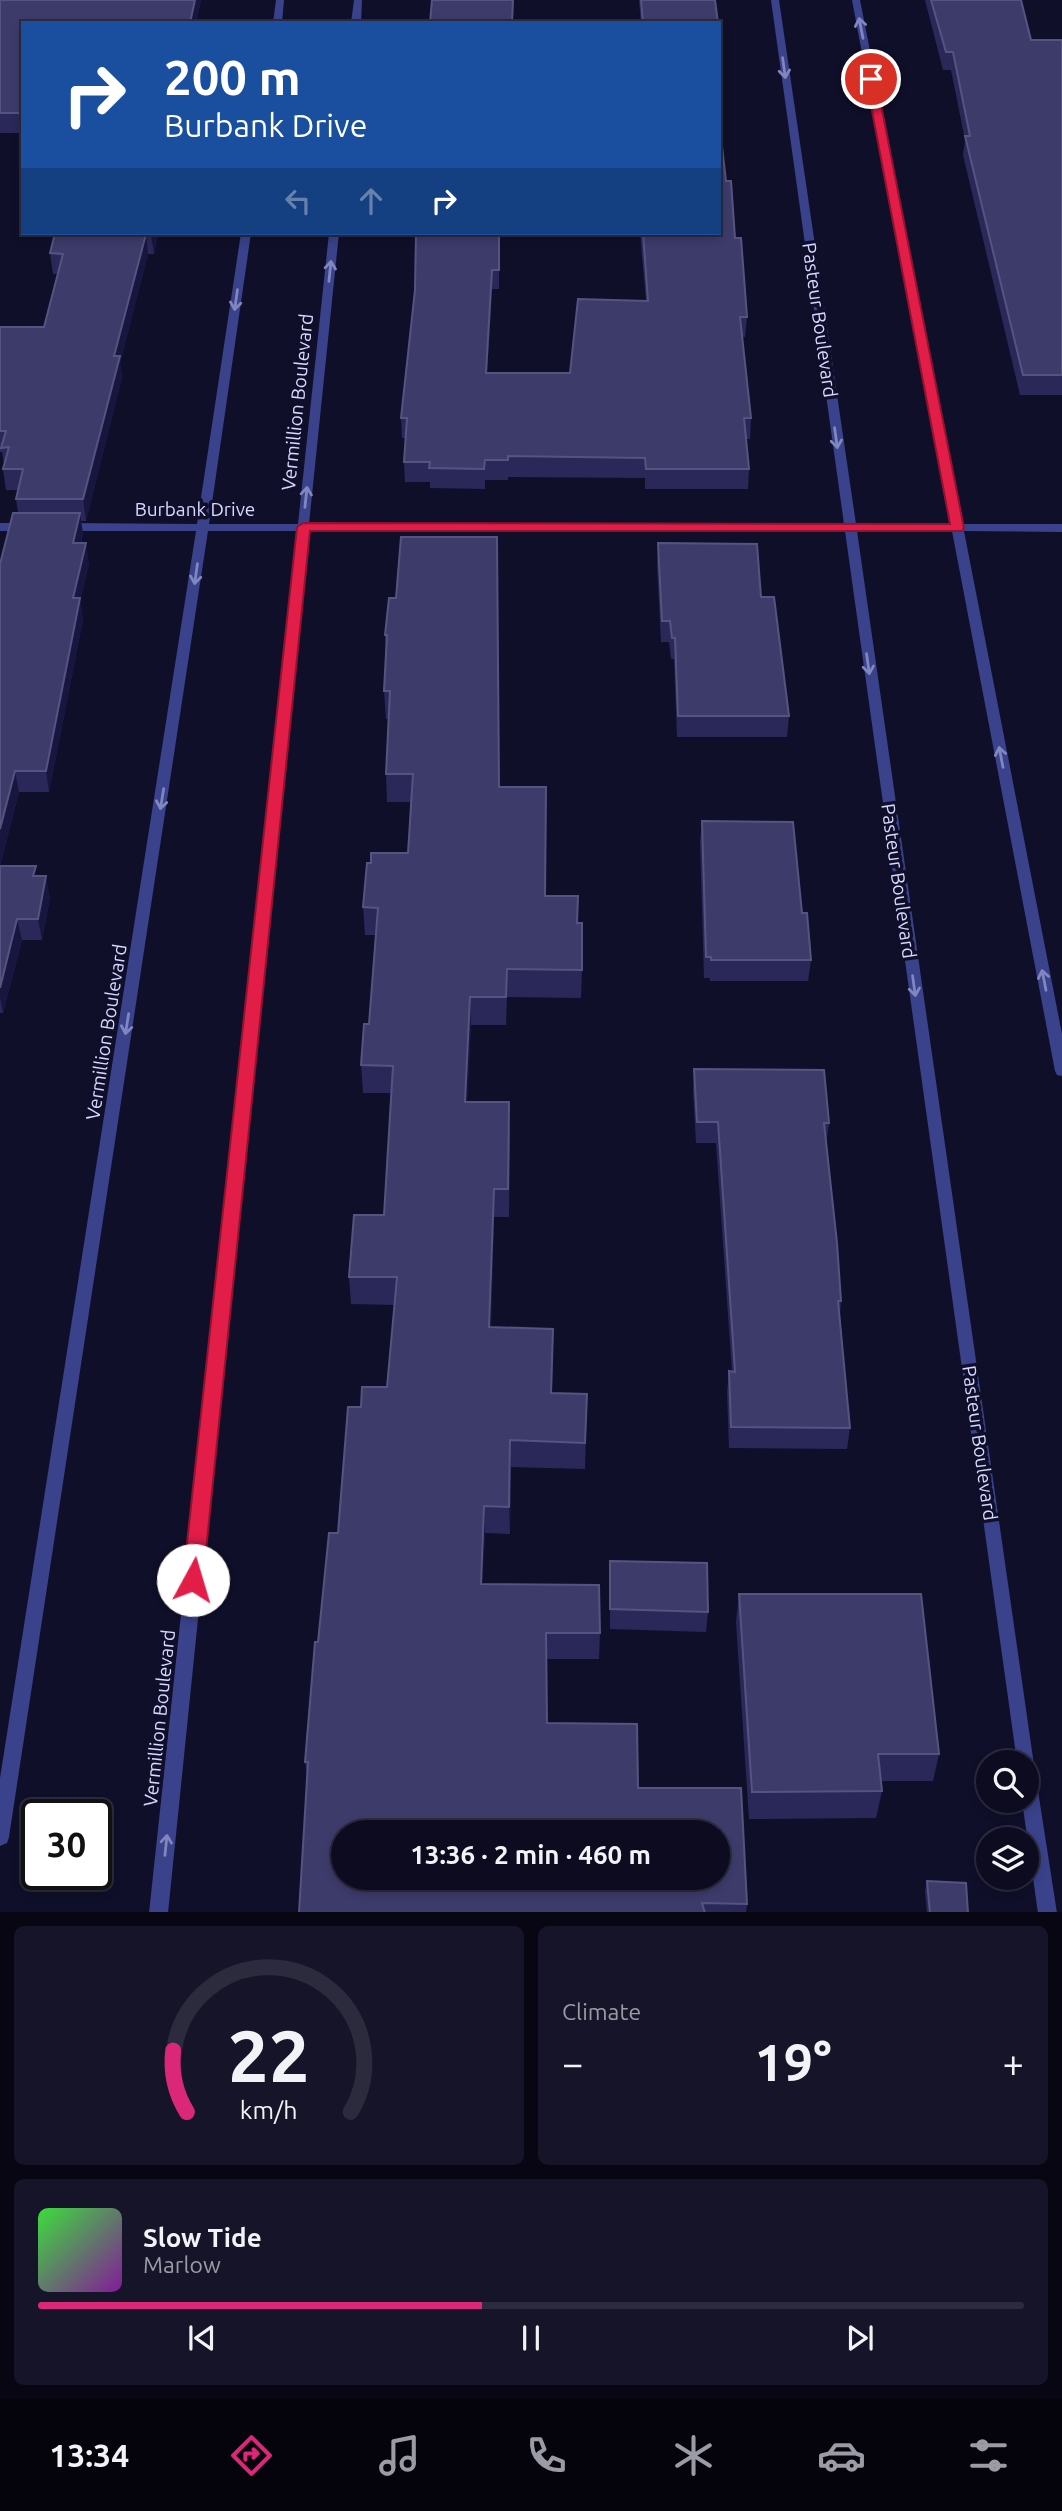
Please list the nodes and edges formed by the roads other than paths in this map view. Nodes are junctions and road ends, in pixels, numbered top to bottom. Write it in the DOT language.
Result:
graph roads {
  1 [pos="280,0"];
  2 [pos="358,0"];
  3 [pos="775,0"];
  4 [pos="856,0"];
  5 [pos="277,21"];
  6 [pos="356,21"];
  7 [pos="246,235"];
  8 [pos="334,235"];
  9 [pos="0,527"];
  10 [pos="41,527"];
  11 [pos="54,527"];
  12 [pos="203,527"];
  13 [pos="303,527"];
  14 [pos="849,528"];
  15 [pos="957,528"];
  16 [pos="1062,528"];
  17 [pos="1062,1071"];
  18 [pos="1024,1750"];
  19 [pos="1033,1813"];
  20 [pos="0,1838"];
  21 [pos="159,1912"];
  22 [pos="1048,1912"];
  1 -- 5 [label="street"];
  2 -- 6 [label="street"];
  3 -- 14 [label="street, Pasteur Boulevard, one-way"];
  15 -- 4 [label="street, one-way"];
  7 -- 12 [label="street, Vermillion Boulevard, one-way"];
  13 -- 8 [label="street, Vermillion Boulevard, one-way"];
  9 -- 10 [label="street"];
  11 -- 12 [label="street, Burbank Drive"];
  12 -- 13 [label="street, Burbank Drive"];
  12 -- 20 [label="street, Vermillion Boulevard, one-way"];
  13 -- 14 [label="street, Burbank Drive"];
  21 -- 13 [label="street, Vermillion Boulevard, one-way"];
  14 -- 15 [label="street, Burbank Drive"];
  14 -- 18 [label="street, Pasteur Boulevard, one-way"];
  15 -- 16 [label="street, Burbank Drive"];
  17 -- 15 [label="street, one-way"];
  19 -- 22 [label="street"];
}
